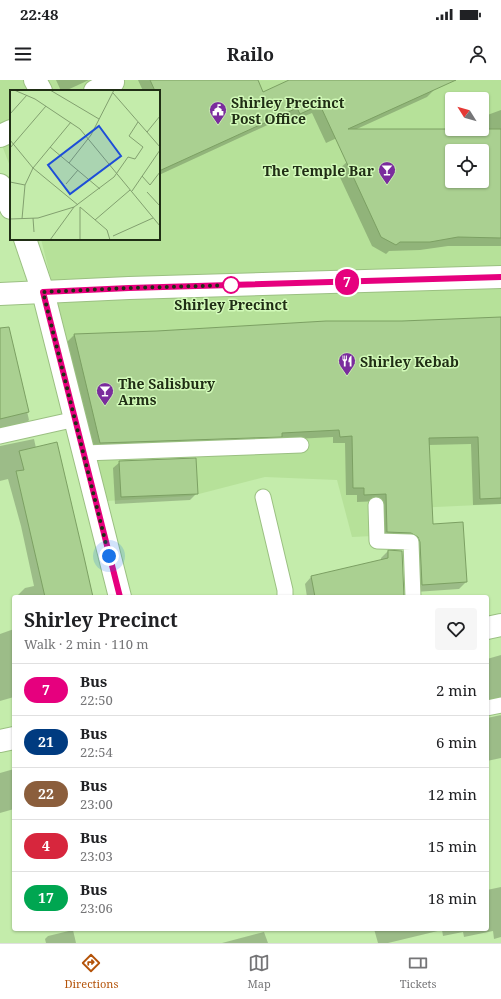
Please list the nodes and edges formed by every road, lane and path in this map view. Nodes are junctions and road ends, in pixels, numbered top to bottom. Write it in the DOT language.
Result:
graph roads {
  1 [pos="35,80"];
  2 [pos="40,90"];
  3 [pos="10,131"];
  4 [pos="0,136"];
  5 [pos="0,185"];
  6 [pos="10,206"];
  7 [pos="25,240"];
  8 [pos="501,277"];
  9 [pos="43,292"];
  10 [pos="0,294"];
  11 [pos="76,419"];
  12 [pos="0,436"];
  13 [pos="301,446"];
  14 [pos="84,453"];
  15 [pos="262,497"];
  16 [pos="376,505"];
  17 [pos="120,595"];
  18 [pos="285,595"];
  19 [pos="413,595"];
  20 [pos="501,625"];
  21 [pos="489,628"];
  22 [pos="501,705"];
  23 [pos="489,708"];
  24 [pos="12,738"];
  25 [pos="0,741"];
  1 -- 2 [label="main road"];
  3 -- 4 [label="main road"];
  5 -- 6 [label="main road"];
  7 -- 9 [label="main road"];
  8 -- 9 [label="main road"];
  9 -- 10 [label="main road"];
  9 -- 11 [label="main road"];
  11 -- 12 [label="lane"];
  11 -- 14 [label="main road"];
  13 -- 14 [label="lane"];
  14 -- 17 [label="main road"];
  15 -- 18 [label="lane"];
  16 -- 19 [label="lane"];
  20 -- 21 [label="main road"];
  22 -- 23 [label="lane"];
  24 -- 25 [label="main road"];
}
